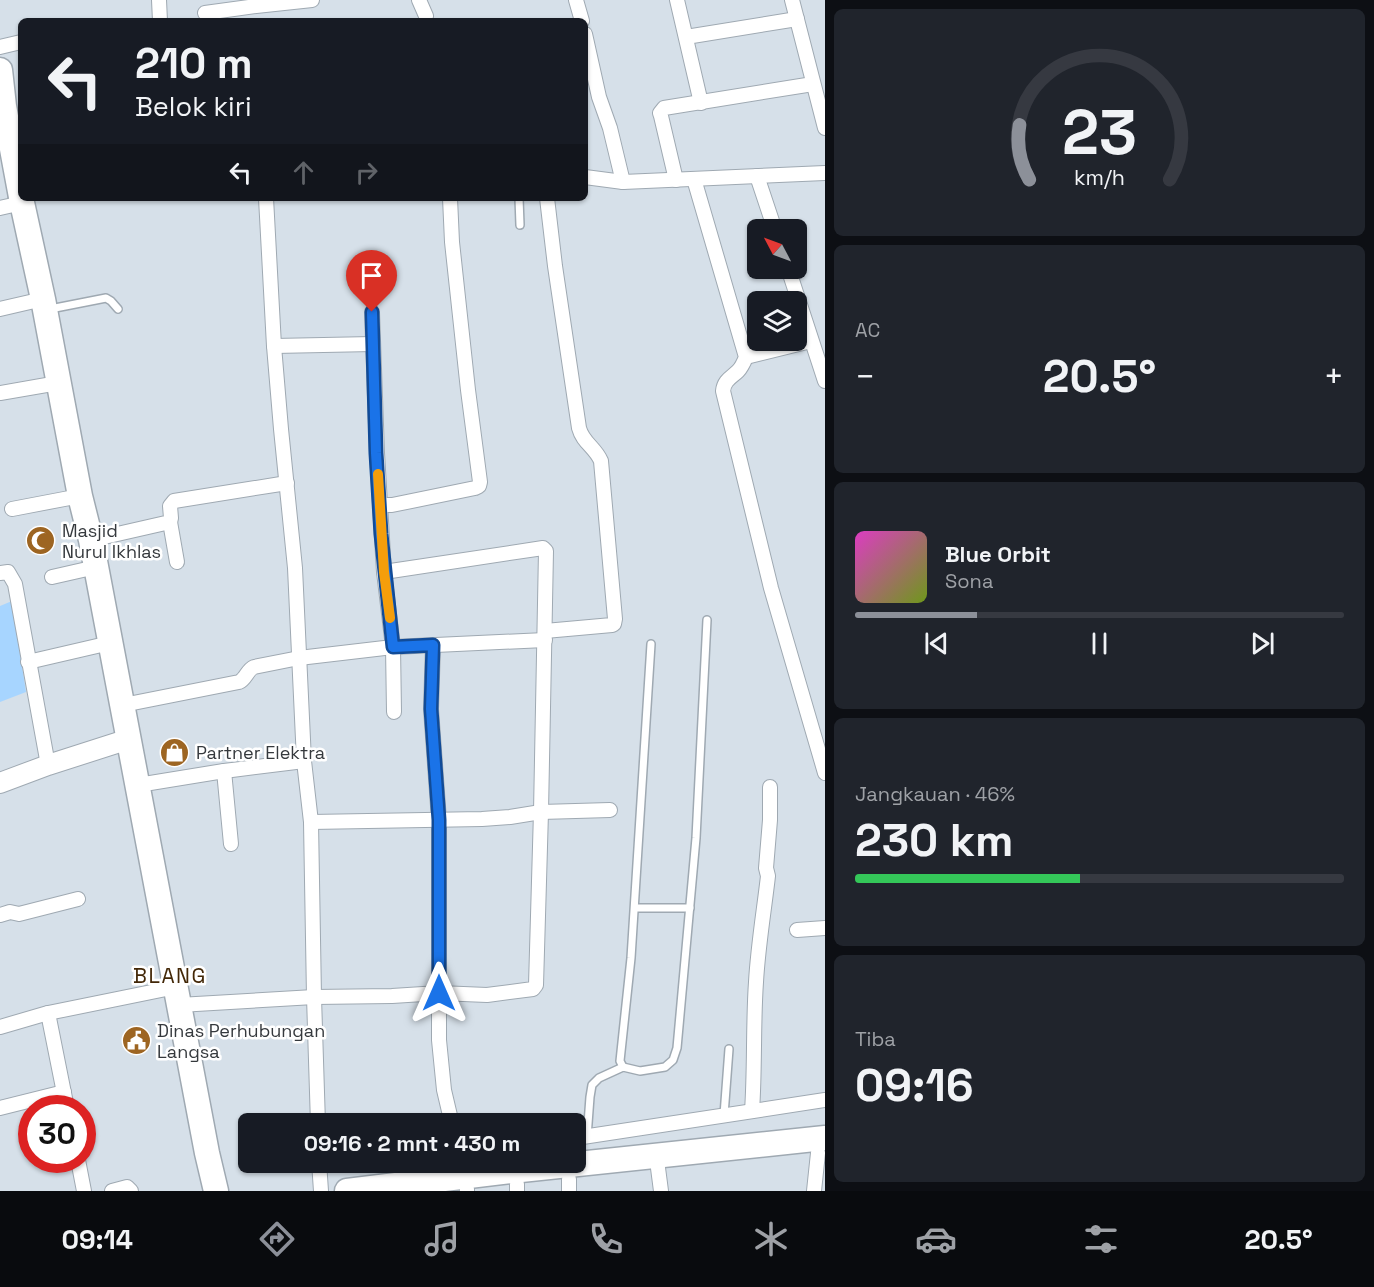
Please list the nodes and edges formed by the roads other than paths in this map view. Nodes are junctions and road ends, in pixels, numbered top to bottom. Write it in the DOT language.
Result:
graph roads {
  1 [pos="159,0"];
  2 [pos="312,0"];
  3 [pos="419,0"];
  4 [pos="576,0"];
  5 [pos="677,0"];
  6 [pos="792,0"];
  7 [pos="268,3"];
  8 [pos="205,13"];
  9 [pos="426,16"];
  10 [pos="160,18"];
  11 [pos="581,18"];
  12 [pos="797,19"];
  13 [pos="686,37"];
  14 [pos="18,43"];
  15 [pos="0,47"];
  16 [pos="588,48"];
  17 [pos="0,70"];
  18 [pos="813,84"];
  19 [pos="701,103"];
  20 [pos="8,117"];
  21 [pos="825,128"];
  22 [pos="825,173"];
  23 [pos="758,176"];
  24 [pos="588,177"];
  25 [pos="694,179"];
  26 [pos="676,180"];
  27 [pos="623,182"];
  28 [pos="266,201"];
  29 [pos="450,201"];
  30 [pos="519,201"];
  31 [pos="547,201"];
  32 [pos="16,202"];
  33 [pos="772,219"];
  34 [pos="520,225"];
  35 [pos="792,279"];
  36 [pos="44,305"];
  37 [pos="0,309"];
  38 [pos="118,309"];
  39 [pos="372,312"];
  40 [pos="812,341"];
  41 [pos="373,344"];
  42 [pos="274,346"];
  43 [pos="746,357"];
  44 [pos="825,381"];
  45 [pos="58,382"];
  46 [pos="0,393"];
  47 [pos="287,483"];
  48 [pos="80,496"];
  49 [pos="380,505"];
  50 [pos="12,509"];
  51 [pos="170,522"];
  52 [pos="91,540"];
  53 [pos="177,562"];
  54 [pos="96,567"];
  55 [pos="384,572"];
  56 [pos="0,573"];
  57 [pos="52,577"];
  58 [pos="707,620"];
  59 [pos="545,636"];
  60 [pos="110,643"];
  61 [pos="651,644"];
  62 [pos="433,645"];
  63 [pos="393,647"];
  64 [pos="299,658"];
  65 [pos="28,662"];
  66 [pos="123,705"];
  67 [pos="394,712"];
  68 [pos="129,739"];
  69 [pos="304,761"];
  70 [pos="824,764"];
  71 [pos="48,765"];
  72 [pos="224,771"];
  73 [pos="0,783"];
  74 [pos="138,785"];
  75 [pos="770,787"];
  76 [pos="610,810"];
  77 [pos="541,812"];
  78 [pos="439,820"];
  79 [pos="311,822"];
  80 [pos="231,844"];
  81 [pos="78,899"];
  82 [pos="634,908"];
  83 [pos="690,908"];
  84 [pos="0,915"];
  85 [pos="825,928"];
  86 [pos="796,930"];
  87 [pos="439,993"];
  88 [pos="177,996"];
  89 [pos="314,997"];
  90 [pos="48,1013"];
  91 [pos="0,1027"];
  92 [pos="729,1049"];
  93 [pos="623,1067"];
  94 [pos="64,1092"];
  95 [pos="65,1095"];
  96 [pos="825,1100"];
  97 [pos="0,1108"];
  98 [pos="752,1111"];
  99 [pos="318,1113"];
  100 [pos="449,1113"];
  101 [pos="724,1115"];
  102 [pos="586,1117"];
  103 [pos="586,1136"];
  104 [pos="823,1148"];
  105 [pos="81,1173"];
  106 [pos="320,1173"];
  107 [pos="508,1179"];
  108 [pos="659,1180"];
  109 [pos="569,1185"];
  110 [pos="462,1190"];
  111 [pos="84,1191"];
  112 [pos="112,1191"];
  113 [pos="131,1191"];
  114 [pos="216,1191"];
  115 [pos="321,1191"];
  116 [pos="347,1191"];
  117 [pos="814,1191"];
  1 -- 10 [label="street"];
  2 -- 7 [label="street"];
  3 -- 9 [label="street"];
  4 -- 11 [label="street"];
  5 -- 13 [label="street"];
  6 -- 12 [label="street"];
  7 -- 8 [label="street"];
  12 -- 13 [label="street"];
  12 -- 18 [label="street"];
  13 -- 19 [label="street"];
  14 -- 15 [label="street"];
  16 -- 27 [label="street"];
  17 -- 20 [label="highway"];
  18 -- 19 [label="street"];
  18 -- 21 [label="street"];
  19 -- 26 [label="street"];
  20 -- 32 [label="highway"];
  22 -- 23 [label="street"];
  23 -- 25 [label="street"];
  23 -- 33 [label="street"];
  24 -- 27 [label="street"];
  25 -- 26 [label="street"];
  25 -- 43 [label="street"];
  26 -- 27 [label="street"];
  28 -- 42 [label="street"];
  29 -- 49 [label="street"];
  30 -- 34 [label="lane"];
  31 -- 59 [label="street"];
  32 -- 36 [label="highway"];
  35 -- 40 [label="street"];
  36 -- 37 [label="street"];
  36 -- 38 [label="lane"];
  36 -- 45 [label="highway"];
  39 -- 41 [label="street"];
  40 -- 43 [label="street"];
  40 -- 44 [label="street"];
  41 -- 42 [label="street"];
  41 -- 49 [label="street"];
  42 -- 47 [label="street"];
  43 -- 70 [label="street"];
  45 -- 46 [label="street"];
  45 -- 48 [label="highway"];
  47 -- 51 [label="street"];
  47 -- 64 [label="street"];
  48 -- 50 [label="street"];
  48 -- 52 [label="highway"];
  49 -- 55 [label="street"];
  51 -- 52 [label="street"];
  51 -- 53 [label="street"];
  52 -- 54 [label="highway"];
  54 -- 57 [label="street"];
  54 -- 60 [label="highway"];
  55 -- 59 [label="street"];
  55 -- 63 [label="street"];
  56 -- 65 [label="street"];
  58 -- 83 [label="lane"];
  59 -- 62 [label="street"];
  59 -- 77 [label="street"];
  60 -- 65 [label="street"];
  60 -- 66 [label="highway"];
  61 -- 82 [label="lane"];
  62 -- 63 [label="street"];
  62 -- 78 [label="street"];
  63 -- 64 [label="street"];
  63 -- 67 [label="street"];
  64 -- 66 [label="street"];
  64 -- 69 [label="street"];
  65 -- 71 [label="street"];
  66 -- 68 [label="highway"];
  68 -- 71 [label="main road"];
  68 -- 74 [label="highway"];
  69 -- 72 [label="street"];
  69 -- 79 [label="street"];
  71 -- 73 [label="main road"];
  72 -- 74 [label="street"];
  72 -- 80 [label="street"];
  74 -- 88 [label="highway"];
  75 -- 98 [label="street"];
  76 -- 77 [label="street"];
  77 -- 78 [label="street"];
  77 -- 87 [label="street"];
  78 -- 79 [label="street"];
  78 -- 87 [label="street"];
  79 -- 89 [label="street"];
  81 -- 84 [label="street"];
  82 -- 83 [label="lane"];
  82 -- 93 [label="lane"];
  83 -- 93 [label="lane"];
  85 -- 86 [label="street"];
  87 -- 89 [label="street"];
  87 -- 100 [label="street"];
  88 -- 89 [label="street"];
  88 -- 90 [label="street"];
  88 -- 114 [label="highway"];
  89 -- 99 [label="street"];
  90 -- 91 [label="street"];
  90 -- 94 [label="street"];
  92 -- 101 [label="lane"];
  93 -- 102 [label="lane"];
  94 -- 95 [label="street"];
  94 -- 97 [label="street"];
  96 -- 98 [label="street"];
  98 -- 101 [label="street"];
  101 -- 103 [label="street"];
  104 -- 107 [label="highway"];
  104 -- 108 [label="highway"];
  104 -- 117 [label="street"];
  105 -- 111 [label="street"];
  106 -- 115 [label="street"];
  107 -- 109 [label="highway"];
  107 -- 110 [label="highway"];
  107 -- 116 [label="highway"];
  108 -- 109 [label="highway"];
  112 -- 113 [label="street"];
}
